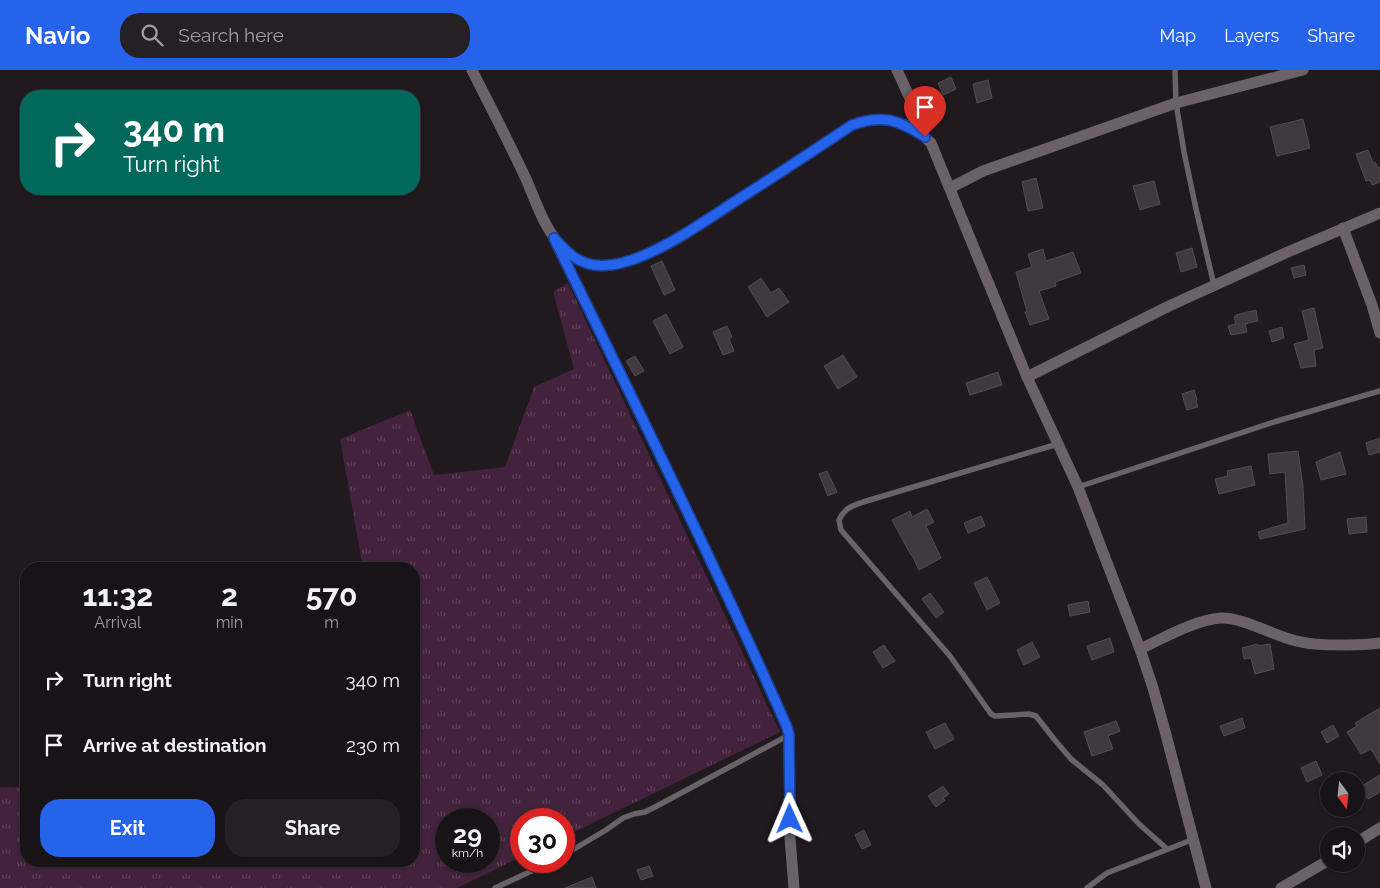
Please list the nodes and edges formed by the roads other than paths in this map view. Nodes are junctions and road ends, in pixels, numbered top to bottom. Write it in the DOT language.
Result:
graph roads {
  1 [pos="472,70"];
  2 [pos="897,70"];
  3 [pos="1175,70"];
  4 [pos="1303,70"];
  5 [pos="1176,104"];
  6 [pos="916,131"];
  7 [pos="950,188"];
  8 [pos="1380,213"];
  9 [pos="1343,228"];
  10 [pos="554,238"];
  11 [pos="1214,286"];
  12 [pos="1380,333"];
  13 [pos="1027,377"];
  14 [pos="1380,391"];
  15 [pos="1058,444"];
  16 [pos="1078,486"];
  17 [pos="1380,643"];
  18 [pos="1140,650"];
  19 [pos="789,735"];
  20 [pos="1380,828"];
  21 [pos="1365,837"];
  22 [pos="1194,839"];
  23 [pos="575,848"];
  24 [pos="1167,849"];
  25 [pos="1320,865"];
  26 [pos="527,873"];
  27 [pos="495,888"];
  28 [pos="794,888"];
  29 [pos="1087,888"];
  30 [pos="1206,888"];
  31 [pos="1281,888"];
  1 -- 10 [label="street"];
  2 -- 6 [label="street"];
  3 -- 5 [label="lane"];
  4 -- 5 [label="street"];
  5 -- 7 [label="street"];
  5 -- 11 [label="lane"];
  6 -- 7 [label="street"];
  6 -- 10 [label="street"];
  7 -- 13 [label="street"];
  8 -- 9 [label="street"];
  9 -- 11 [label="street"];
  9 -- 12 [label="street"];
  10 -- 19 [label="street"];
  11 -- 13 [label="street"];
  13 -- 15 [label="street"];
  14 -- 16 [label="lane"];
  15 -- 16 [label="street"];
  15 -- 24 [label="lane"];
  16 -- 18 [label="street"];
  17 -- 18 [label="street"];
  18 -- 22 [label="street"];
  19 -- 23 [label="lane"];
  19 -- 28 [label="street"];
  20 -- 21 [label="street"];
  22 -- 24 [label="lane"];
  22 -- 30 [label="street"];
  24 -- 29 [label="lane"];
  25 -- 31 [label="street"];
  26 -- 27 [label="lane"];
}
